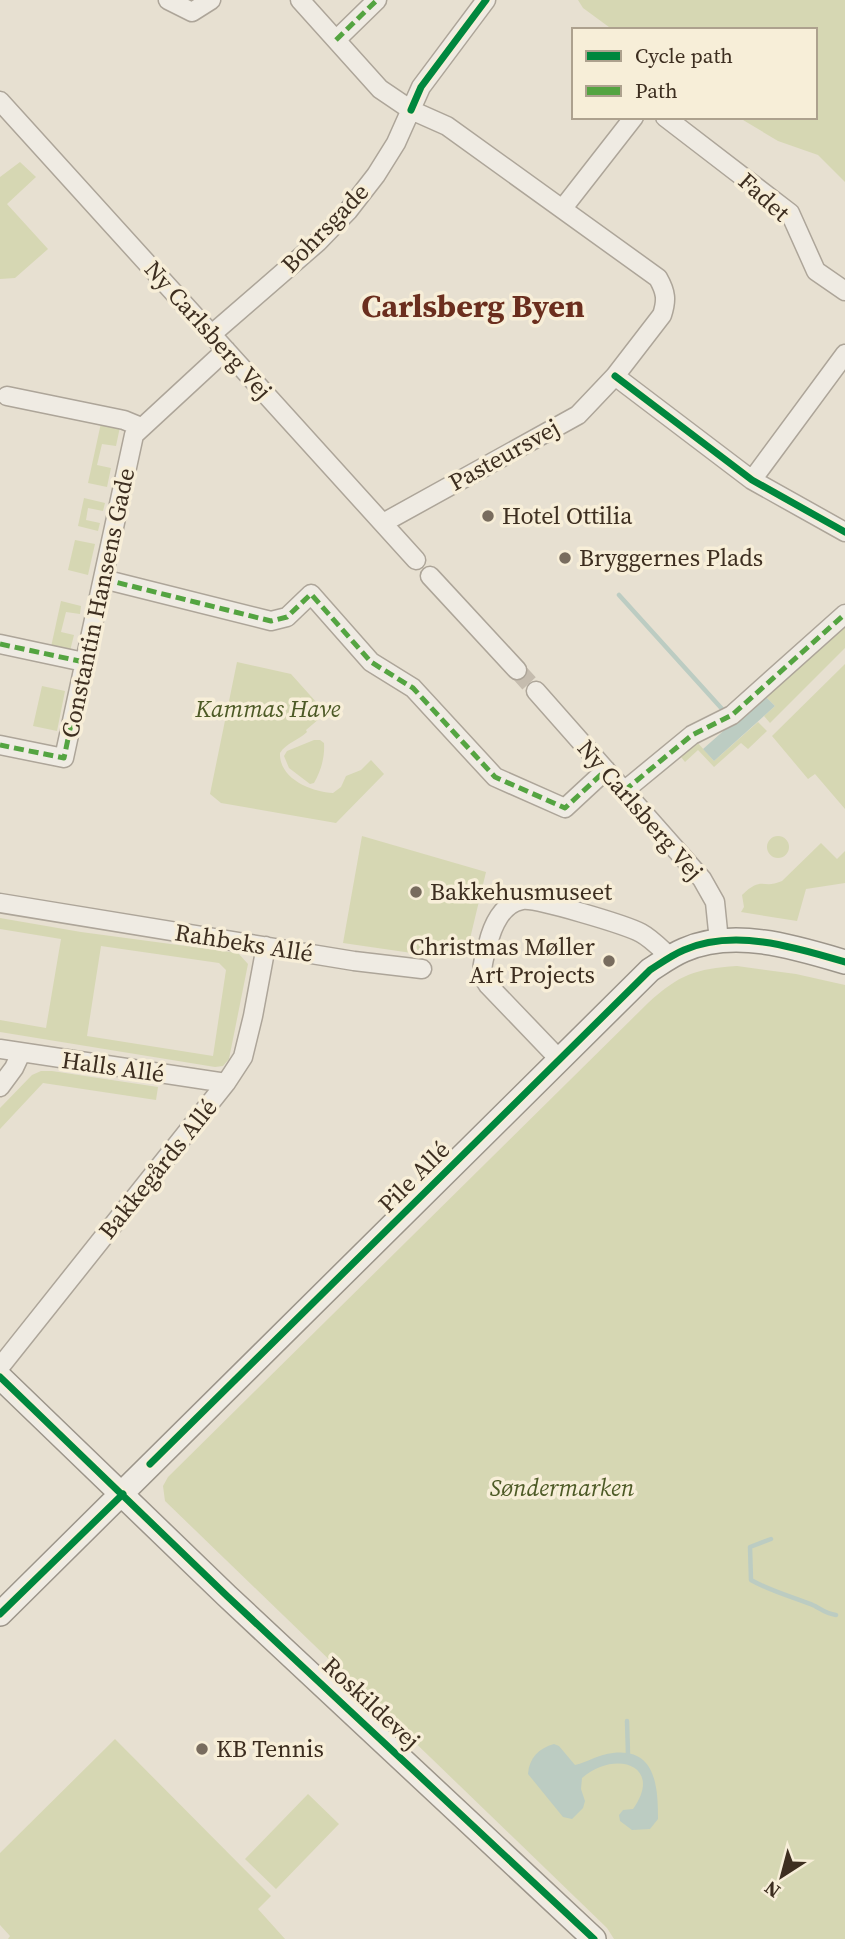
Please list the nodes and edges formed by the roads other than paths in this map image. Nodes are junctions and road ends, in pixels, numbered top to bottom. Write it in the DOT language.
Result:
graph roads {
  1 [pos="169,0"];
  2 [pos="211,0"];
  3 [pos="300,0"];
  4 [pos="377,0"];
  5 [pos="486,0"];
  6 [pos="336,40"];
  7 [pos="0,101"];
  8 [pos="411,110"];
  9 [pos="632,119"];
  10 [pos="668,119"];
  11 [pos="563,208"];
  12 [pos="845,291"];
  13 [pos="212,334"];
  14 [pos="226,350"];
  15 [pos="845,354"];
  16 [pos="615,376"];
  17 [pos="8,396"];
  18 [pos="141,427"];
  19 [pos="752,480"];
  20 [pos="383,523"];
  21 [pos="845,532"];
  22 [pos="416,560"];
  23 [pos="430,576"];
  24 [pos="103,579"];
  25 [pos="845,614"];
  26 [pos="0,644"];
  27 [pos="84,662"];
  28 [pos="517,670"];
  29 [pos="536,691"];
  30 [pos="0,745"];
  31 [pos="606,770"];
  32 [pos="624,791"];
  33 [pos="0,903"];
  34 [pos="719,941"];
  35 [pos="266,946"];
  36 [pos="670,957"];
  37 [pos="845,962"];
  38 [pos="422,969"];
  39 [pos="0,1049"];
  40 [pos="21,1053"];
  41 [pos="559,1059"];
  42 [pos="226,1083"];
  43 [pos="0,1087"];
  44 [pos="0,1367"];
  45 [pos="0,1377"];
  46 [pos="122,1494"];
  47 [pos="0,1614"];
  48 [pos="594,1939"];
  1 -- 2 [label="street"];
  3 -- 6 [label="street"];
  4 -- 6 [label="street"];
  5 -- 8 [label="street, Bohrsgade"];
  6 -- 8 [label="street"];
  7 -- 13 [label="street, Ny Carlsberg Vej"];
  8 -- 11 [label="street"];
  8 -- 13 [label="street, Bohrsgade"];
  9 -- 11 [label="street"];
  10 -- 12 [label="street, Fadet"];
  11 -- 16 [label="street, Pasteursvej"];
  13 -- 14 [label="street, Ny Carlsberg Vej"];
  14 -- 18 [label="street, Constantin Hansens Gade"];
  14 -- 20 [label="street, Ny Carlsberg Vej"];
  15 -- 19 [label="street"];
  16 -- 19 [label="street"];
  16 -- 20 [label="street, Pasteursvej"];
  17 -- 18 [label="street"];
  18 -- 24 [label="street, Constantin Hansens Gade"];
  19 -- 21 [label="street"];
  20 -- 22 [label="street, Ny Carlsberg Vej"];
  23 -- 28 [label="street"];
  24 -- 27 [label="street, Constantin Hansens Gade"];
  24 -- 31 [label="street"];
  25 -- 32 [label="street"];
  26 -- 27 [label="street"];
  27 -- 30 [label="street, Constantin Hansens Gade"];
  29 -- 31 [label="street, Ny Carlsberg Vej"];
  31 -- 32 [label="street, Ny Carlsberg Vej"];
  32 -- 34 [label="street, Ny Carlsberg Vej"];
  33 -- 35 [label="street, Rahbeks Allé"];
  34 -- 36 [label="street, Pile Allé"];
  34 -- 37 [label="street, Pile Allé"];
  35 -- 38 [label="street, Rahbeks Allé"];
  35 -- 42 [label="street, Bakkegårds Allé"];
  36 -- 41 [label="street, Pile Allé"];
  36 -- 41 [label="street"];
  39 -- 40 [label="street, Halls Allé"];
  40 -- 42 [label="street, Halls Allé"];
  40 -- 43 [label="street"];
  41 -- 46 [label="street, Pile Allé"];
  42 -- 44 [label="street, Bakkegårds Allé"];
  45 -- 46 [label="street, Roskildevej"];
  46 -- 47 [label="street, Pile Allé"];
  46 -- 48 [label="street, Roskildevej"];
}
